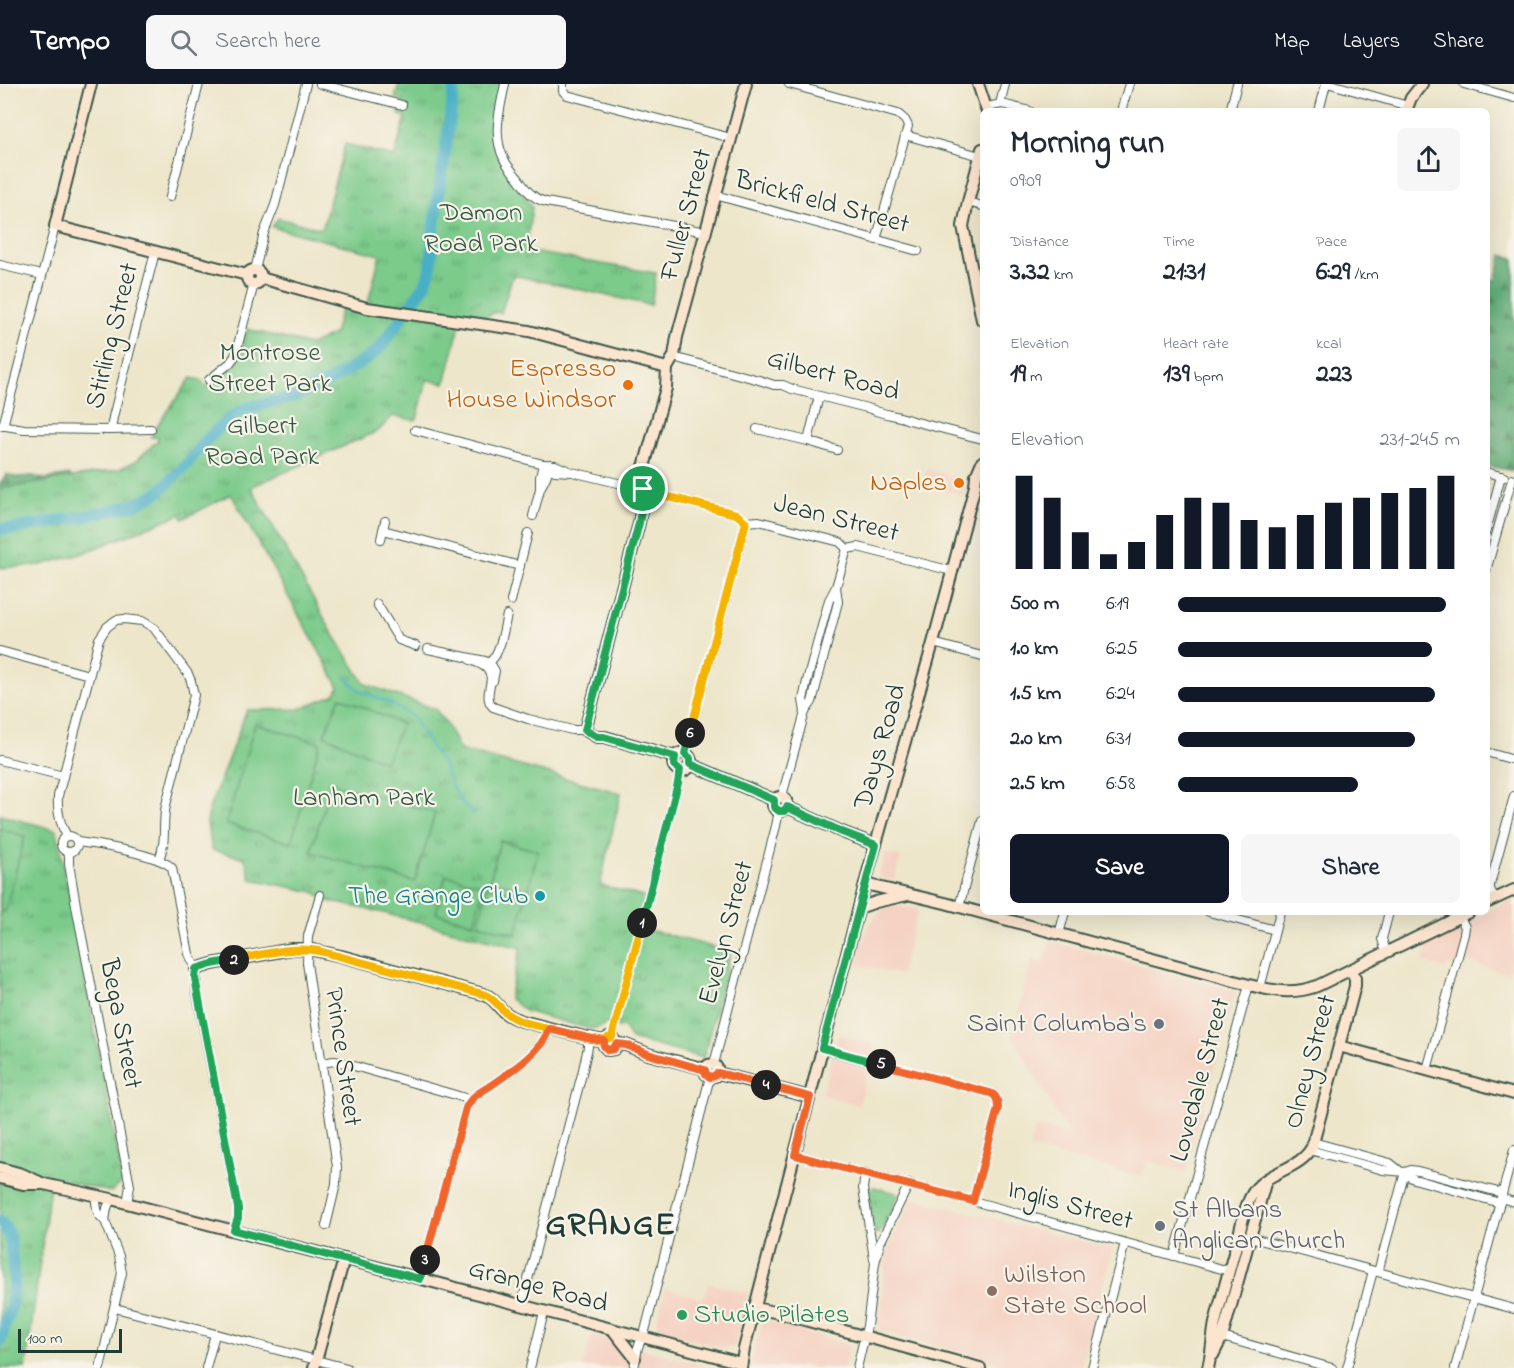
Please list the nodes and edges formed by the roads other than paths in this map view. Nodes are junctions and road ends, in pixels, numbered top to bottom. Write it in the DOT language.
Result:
graph roads {
  1 [pos="91,84"];
  2 [pos="199,84"];
  3 [pos="306,84"];
  4 [pos="320,84"];
  5 [pos="505,84"];
  6 [pos="746,84"];
  7 [pos="789,84"];
  8 [pos="978,84"];
  9 [pos="1005,84"];
  10 [pos="1129,84"];
  11 [pos="1237,84"];
  12 [pos="1326,84"];
  13 [pos="1331,84"];
  14 [pos="1422,84"];
  15 [pos="1464,84"];
  16 [pos="563,88"];
  17 [pos="1514,98"];
  18 [pos="1000,104"];
  19 [pos="402,105"];
  20 [pos="987,108"];
  21 [pos="990,108"];
  22 [pos="1017,108"];
  23 [pos="1123,108"];
  24 [pos="1231,108"];
  25 [pos="1320,108"];
  26 [pos="1407,108"];
  27 [pos="905,135"];
  28 [pos="731,138"];
  29 [pos="980,152"];
  30 [pos="980,159"];
  31 [pos="715,195"];
  32 [pos="170,197"];
  33 [pos="968,202"];
  34 [pos="980,205"];
  35 [pos="55,226"];
  36 [pos="705,232"];
  37 [pos="876,240"];
  38 [pos="918,251"];
  39 [pos="155,252"];
  40 [pos="0,265"];
  41 [pos="42,275"];
  42 [pos="254,277"];
  43 [pos="980,311"];
  44 [pos="673,357"];
  45 [pos="667,368"];
  46 [pos="209,380"];
  47 [pos="819,396"];
  48 [pos="2,425"];
  49 [pos="151,429"];
  50 [pos="757,429"];
  51 [pos="111,430"];
  52 [pos="415,430"];
  53 [pos="980,438"];
  54 [pos="808,441"];
  55 [pos="837,450"];
  56 [pos="547,465"];
  57 [pos="980,467"];
  58 [pos="1490,473"];
  59 [pos="1501,476"];
  60 [pos="1513,479"];
  61 [pos="979,482"];
  62 [pos="643,489"];
  63 [pos="533,516"];
  64 [pos="1490,516"];
  65 [pos="385,521"];
  66 [pos="746,522"];
  67 [pos="383,530"];
  68 [pos="528,533"];
  69 [pos="381,539"];
  70 [pos="847,549"];
  71 [pos="1490,557"];
  72 [pos="520,566"];
  73 [pos="952,571"];
  74 [pos="511,601"];
  75 [pos="376,604"];
  76 [pos="507,615"];
  77 [pos="933,643"];
  78 [pos="416,646"];
  79 [pos="428,649"];
  80 [pos="0,651"];
  81 [pos="980,655"];
  82 [pos="489,666"];
  83 [pos="89,675"];
  84 [pos="585,730"];
  85 [pos="1490,753"];
  86 [pos="680,755"];
  87 [pos="0,760"];
  88 [pos="1514,760"];
  89 [pos="690,764"];
  90 [pos="680,770"];
  91 [pos="63,776"];
  92 [pos="1514,796"];
  93 [pos="781,804"];
  94 [pos="980,828"];
  95 [pos="67,836"];
  96 [pos="77,842"];
  97 [pos="876,845"];
  98 [pos="69,853"];
  99 [pos="159,860"];
  100 [pos="865,884"];
  101 [pos="1514,890"];
  102 [pos="910,894"];
  103 [pos="320,896"];
  104 [pos="1491,901"];
  105 [pos="959,907"];
  106 [pos="859,908"];
  107 [pos="980,913"];
  108 [pos="989,915"];
  109 [pos="1064,915"];
  110 [pos="1220,915"];
  111 [pos="1279,915"];
  112 [pos="1388,915"];
  113 [pos="1463,915"];
  114 [pos="1465,915"];
  115 [pos="1275,930"];
  116 [pos="1059,934"];
  117 [pos="308,949"];
  118 [pos="1386,952"];
  119 [pos="196,969"];
  120 [pos="1351,970"];
  121 [pos="1255,986"];
  122 [pos="549,1029"];
  123 [pos="588,1038"];
  124 [pos="611,1041"];
  125 [pos="1339,1046"];
  126 [pos="822,1048"];
  127 [pos="322,1063"];
  128 [pos="1427,1070"];
  129 [pos="712,1071"];
  130 [pos="1514,1094"];
  131 [pos="810,1097"];
  132 [pos="468,1103"];
  133 [pos="1312,1146"];
  134 [pos="1514,1150"];
  135 [pos="795,1155"];
  136 [pos="1402,1172"];
  137 [pos="4,1174"];
  138 [pos="865,1174"];
  139 [pos="1266,1180"];
  140 [pos="909,1184"];
  141 [pos="95,1195"];
  142 [pos="1501,1198"];
  143 [pos="111,1199"];
  144 [pos="973,1201"];
  145 [pos="1514,1202"];
  146 [pos="127,1203"];
  147 [pos="105,1221"];
  148 [pos="326,1226"];
  149 [pos="234,1230"];
  150 [pos="871,1235"];
  151 [pos="1250,1237"];
  152 [pos="883,1238"];
  153 [pos="1125,1243"];
  154 [pos="1174,1256"];
  155 [pos="344,1259"];
  156 [pos="875,1263"];
  157 [pos="1229,1271"];
  158 [pos="1376,1271"];
  159 [pos="420,1279"];
  160 [pos="1473,1298"];
  161 [pos="521,1306"];
  162 [pos="115,1308"];
  163 [pos="755,1308"];
  164 [pos="1514,1309"];
  165 [pos="544,1312"];
  166 [pos="613,1330"];
  167 [pos="215,1334"];
  168 [pos="642,1337"];
  169 [pos="865,1337"];
  170 [pos="1222,1337"];
  171 [pos="634,1363"];
  172 [pos="315,1364"];
  173 [pos="1209,1364"];
  174 [pos="741,1366"];
  175 [pos="975,1367"];
  176 [pos="100,1368"];
  177 [pos="206,1368"];
  178 [pos="347,1368"];
  179 [pos="530,1368"];
  180 [pos="857,1368"];
  181 [pos="1092,1368"];
  182 [pos="1332,1368"];
  183 [pos="1347,1368"];
  184 [pos="1455,1368"];
  1 -- 35 [label="street"];
  2 -- 32 [label="street"];
  3 -- 42 [label="street"];
  4 -- 19 [label="street"];
  5 -- 36 [label="street"];
  6 -- 28 [label="street, Fuller Street"];
  7 -- 27 [label="street"];
  8 -- 20 [label="street"];
  9 -- 18 [label="street"];
  10 -- 23 [label="street"];
  11 -- 24 [label="street"];
  12 -- 25 [label="street"];
  13 -- 26 [label="street"];
  14 -- 26 [label="street"];
  15 -- 17 [label="street"];
  16 -- 28 [label="street"];
  18 -- 21 [label="street"];
  18 -- 22 [label="street"];
  27 -- 29 [label="street"];
  27 -- 37 [label="street"];
  28 -- 31 [label="street, Fuller Street"];
  30 -- 33 [label="street"];
  31 -- 36 [label="street, Fuller Street"];
  31 -- 37 [label="street, Brickfield Street"];
  33 -- 34 [label="street"];
  33 -- 43 [label="street"];
  35 -- 39 [label="street"];
  35 -- 41 [label="street"];
  36 -- 44 [label="street, Fuller Street"];
  37 -- 38 [label="street, Brickfield Street"];
  39 -- 42 [label="street"];
  39 -- 51 [label="street, Stirling Street"];
  40 -- 41 [label="street"];
  41 -- 48 [label="street"];
  42 -- 45 [label="street"];
  42 -- 46 [label="street"];
  44 -- 45 [label="street, Fuller Street"];
  44 -- 47 [label="street, Gilbert Road"];
  45 -- 62 [label="street"];
  47 -- 53 [label="street, Gilbert Road"];
  47 -- 54 [label="street"];
  48 -- 51 [label="street"];
  49 -- 51 [label="street"];
  50 -- 54 [label="street"];
  52 -- 56 [label="street, Jean Street"];
  54 -- 55 [label="street"];
  56 -- 62 [label="street, Jean Street"];
  56 -- 63 [label="street"];
  57 -- 61 [label="street, Days Road"];
  58 -- 59 [label="street"];
  59 -- 60 [label="street"];
  59 -- 64 [label="street"];
  60 -- 71 [label="street"];
  61 -- 73 [label="street, Days Road"];
  62 -- 66 [label="street, Jean Street"];
  62 -- 84 [label="street"];
  65 -- 67 [label="street"];
  66 -- 70 [label="street, Jean Street"];
  66 -- 86 [label="street"];
  67 -- 69 [label="street"];
  67 -- 72 [label="street"];
  68 -- 72 [label="street"];
  70 -- 73 [label="street, Jean Street"];
  70 -- 93 [label="street, Evelyn Street"];
  72 -- 74 [label="street"];
  73 -- 77 [label="street, Days Road"];
  75 -- 78 [label="street"];
  76 -- 82 [label="street"];
  77 -- 81 [label="street"];
  77 -- 97 [label="street, Days Road"];
  79 -- 82 [label="street"];
  80 -- 83 [label="street"];
  82 -- 84 [label="street"];
  83 -- 91 [label="street"];
  83 -- 99 [label="street"];
  84 -- 86 [label="street"];
  85 -- 88 [label="street"];
  86 -- 89 [label="street"];
  86 -- 90 [label="street"];
  87 -- 91 [label="street"];
  89 -- 90 [label="street"];
  89 -- 93 [label="street"];
  90 -- 124 [label="street"];
  91 -- 95 [label="street"];
  92 -- 104 [label="street"];
  93 -- 97 [label="street"];
  93 -- 129 [label="street, Evelyn Street"];
  94 -- 105 [label="street"];
  95 -- 96 [label="street"];
  95 -- 98 [label="street"];
  96 -- 98 [label="street"];
  96 -- 99 [label="street"];
  97 -- 100 [label="street, Days Road"];
  98 -- 146 [label="street, Bega Street"];
  99 -- 119 [label="street"];
  100 -- 102 [label="street"];
  100 -- 106 [label="street, Days Road"];
  101 -- 104 [label="street"];
  102 -- 105 [label="street"];
  102 -- 106 [label="street"];
  103 -- 117 [label="street, Prince Street"];
  105 -- 107 [label="street"];
  106 -- 126 [label="street, Days Road"];
  108 -- 116 [label="street"];
  109 -- 116 [label="street"];
  110 -- 115 [label="street"];
  111 -- 115 [label="street, Lovedale Street"];
  112 -- 118 [label="street"];
  113 -- 118 [label="street"];
  114 -- 128 [label="street"];
  115 -- 121 [label="street, Lovedale Street"];
  116 -- 121 [label="street"];
  117 -- 119 [label="street"];
  117 -- 122 [label="street"];
  117 -- 127 [label="street, Prince Street"];
  118 -- 120 [label="street"];
  119 -- 149 [label="street"];
  120 -- 121 [label="street"];
  120 -- 125 [label="street, Olney Street"];
  121 -- 154 [label="street, Lovedale Street"];
  122 -- 123 [label="street"];
  122 -- 132 [label="street"];
  123 -- 124 [label="street"];
  123 -- 161 [label="street"];
  124 -- 129 [label="street"];
  125 -- 128 [label="street"];
  125 -- 133 [label="street, Olney Street"];
  126 -- 131 [label="street, Days Road"];
  126 -- 144 [label="street"];
  127 -- 132 [label="street"];
  127 -- 148 [label="street, Prince Street"];
  128 -- 130 [label="street"];
  129 -- 131 [label="street"];
  129 -- 168 [label="street, Evelyn Street"];
  131 -- 135 [label="street, Days Road"];
  132 -- 159 [label="street"];
  133 -- 136 [label="street"];
  133 -- 139 [label="street, Olney Street"];
  134 -- 142 [label="street"];
  135 -- 138 [label="street, Inglis Street"];
  135 -- 163 [label="street, Days Road"];
  136 -- 142 [label="street"];
  136 -- 158 [label="street"];
  137 -- 141 [label="street, Grange Road"];
  138 -- 140 [label="street, Inglis Street"];
  138 -- 150 [label="street"];
  139 -- 151 [label="street"];
  139 -- 157 [label="street"];
  140 -- 144 [label="street, Inglis Street"];
  140 -- 152 [label="street"];
  141 -- 143 [label="street, Grange Road"];
  141 -- 147 [label="street"];
  142 -- 145 [label="street"];
  142 -- 160 [label="street"];
  143 -- 146 [label="street, Grange Road"];
  143 -- 147 [label="street"];
  144 -- 153 [label="street, Inglis Street"];
  146 -- 149 [label="street, Grange Road"];
  147 -- 162 [label="street"];
  149 -- 155 [label="street, Grange Road"];
  150 -- 152 [label="street"];
  150 -- 156 [label="street"];
  151 -- 158 [label="street"];
  151 -- 170 [label="street"];
  152 -- 156 [label="street"];
  153 -- 154 [label="street, Inglis Street"];
  153 -- 181 [label="street"];
  154 -- 157 [label="street, Inglis Street"];
  155 -- 159 [label="street, Grange Road"];
  155 -- 172 [label="street"];
  156 -- 169 [label="street"];
  157 -- 173 [label="street"];
  158 -- 160 [label="street"];
  158 -- 183 [label="street"];
  159 -- 161 [label="street, Grange Road"];
  160 -- 164 [label="street"];
  160 -- 184 [label="street"];
  161 -- 165 [label="street, Grange Road"];
  162 -- 167 [label="street"];
  162 -- 176 [label="street"];
  163 -- 169 [label="street"];
  163 -- 174 [label="street, Days Road"];
  165 -- 166 [label="street, Grange Road"];
  165 -- 179 [label="street"];
  166 -- 168 [label="street, Grange Road"];
  166 -- 171 [label="street"];
  167 -- 172 [label="street"];
  167 -- 177 [label="street"];
  168 -- 171 [label="street, Evelyn Street"];
  168 -- 174 [label="street, Grange Road"];
  169 -- 175 [label="street"];
  169 -- 180 [label="street"];
  170 -- 173 [label="street"];
  170 -- 182 [label="street"];
  172 -- 178 [label="street"];
}
